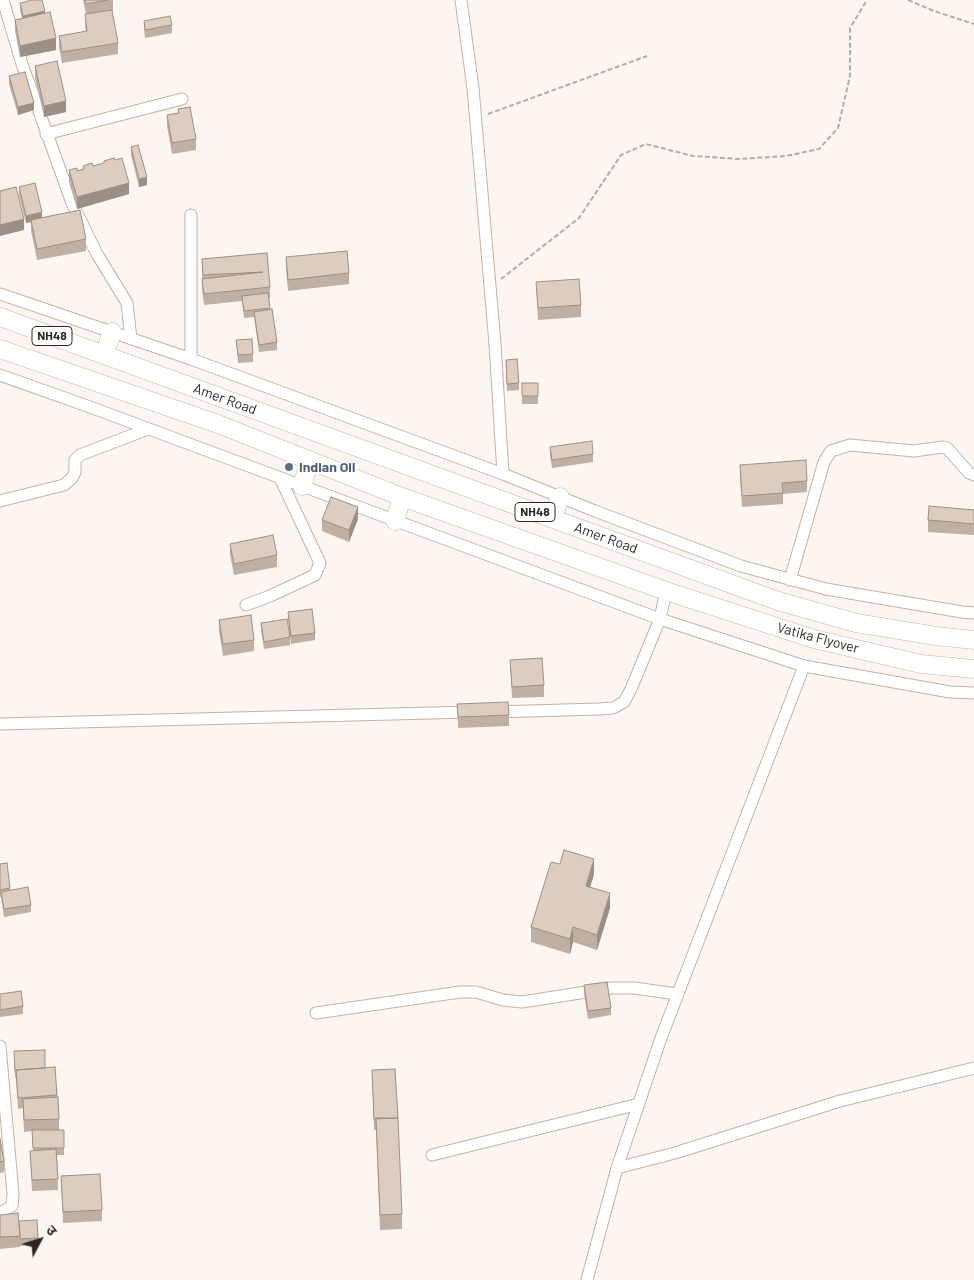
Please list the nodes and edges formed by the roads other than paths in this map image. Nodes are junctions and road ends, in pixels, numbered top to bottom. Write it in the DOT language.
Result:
graph roads {
  1 [pos="461,0"];
  2 [pos="4,1"];
  3 [pos="182,99"];
  4 [pos="46,134"];
  5 [pos="191,215"];
  6 [pos="0,294"];
  7 [pos="0,317"];
  8 [pos="112,332"];
  9 [pos="131,339"];
  10 [pos="0,349"];
  11 [pos="104,355"];
  12 [pos="19,356"];
  13 [pos="191,359"];
  14 [pos="0,362"];
  15 [pos="0,375"];
  16 [pos="148,428"];
  17 [pos="310,460"];
  18 [pos="503,474"];
  19 [pos="974,475"];
  20 [pos="280,478"];
  21 [pos="302,486"];
  22 [pos="402,497"];
  23 [pos="560,497"];
  24 [pos="0,500"];
  25 [pos="553,518"];
  26 [pos="395,521"];
  27 [pos="790,580"];
  28 [pos="666,591"];
  29 [pos="246,605"];
  30 [pos="974,613"];
  31 [pos="660,619"];
  32 [pos="974,640"];
  33 [pos="804,666"];
  34 [pos="974,669"];
  35 [pos="974,693"];
  36 [pos="0,724"];
  37 [pos="677,994"];
  38 [pos="316,1013"];
  39 [pos="0,1046"];
  40 [pos="974,1068"];
  41 [pos="639,1104"];
  42 [pos="432,1155"];
  43 [pos="618,1168"];
  44 [pos="0,1213"];
  45 [pos="587,1280"];
  1 -- 18 [label="street"];
  2 -- 4 [label="street"];
  3 -- 4 [label="street"];
  4 -- 9 [label="street"];
  5 -- 13 [label="street"];
  6 -- 8 [label="street"];
  7 -- 11 [label="highway, NH48"];
  8 -- 9 [label="street"];
  8 -- 11 [label="highway"];
  9 -- 13 [label="street"];
  10 -- 12 [label="highway, NH48"];
  11 -- 25 [label="highway, Amer Road / NH48"];
  12 -- 14 [label="highway"];
  12 -- 17 [label="highway, NH48"];
  13 -- 18 [label="street"];
  15 -- 16 [label="street"];
  16 -- 20 [label="street"];
  16 -- 24 [label="street"];
  17 -- 21 [label="highway"];
  17 -- 22 [label="highway, NH48"];
  18 -- 23 [label="street"];
  19 -- 27 [label="street"];
  20 -- 21 [label="street"];
  20 -- 29 [label="street"];
  21 -- 26 [label="street"];
  22 -- 26 [label="highway"];
  22 -- 28 [label="highway, NH48"];
  23 -- 25 [label="highway"];
  23 -- 27 [label="street"];
  25 -- 32 [label="highway, Amer Road / NH48"];
  26 -- 31 [label="street"];
  27 -- 30 [label="street"];
  28 -- 31 [label="street"];
  28 -- 34 [label="highway, Vatika Flyover / NH48"];
  31 -- 33 [label="street"];
  31 -- 36 [label="street"];
  33 -- 35 [label="street"];
  33 -- 37 [label="street"];
  37 -- 38 [label="street"];
  37 -- 41 [label="street"];
  39 -- 44 [label="street"];
  40 -- 43 [label="street"];
  41 -- 42 [label="street"];
  41 -- 43 [label="street"];
  43 -- 45 [label="street"];
}
